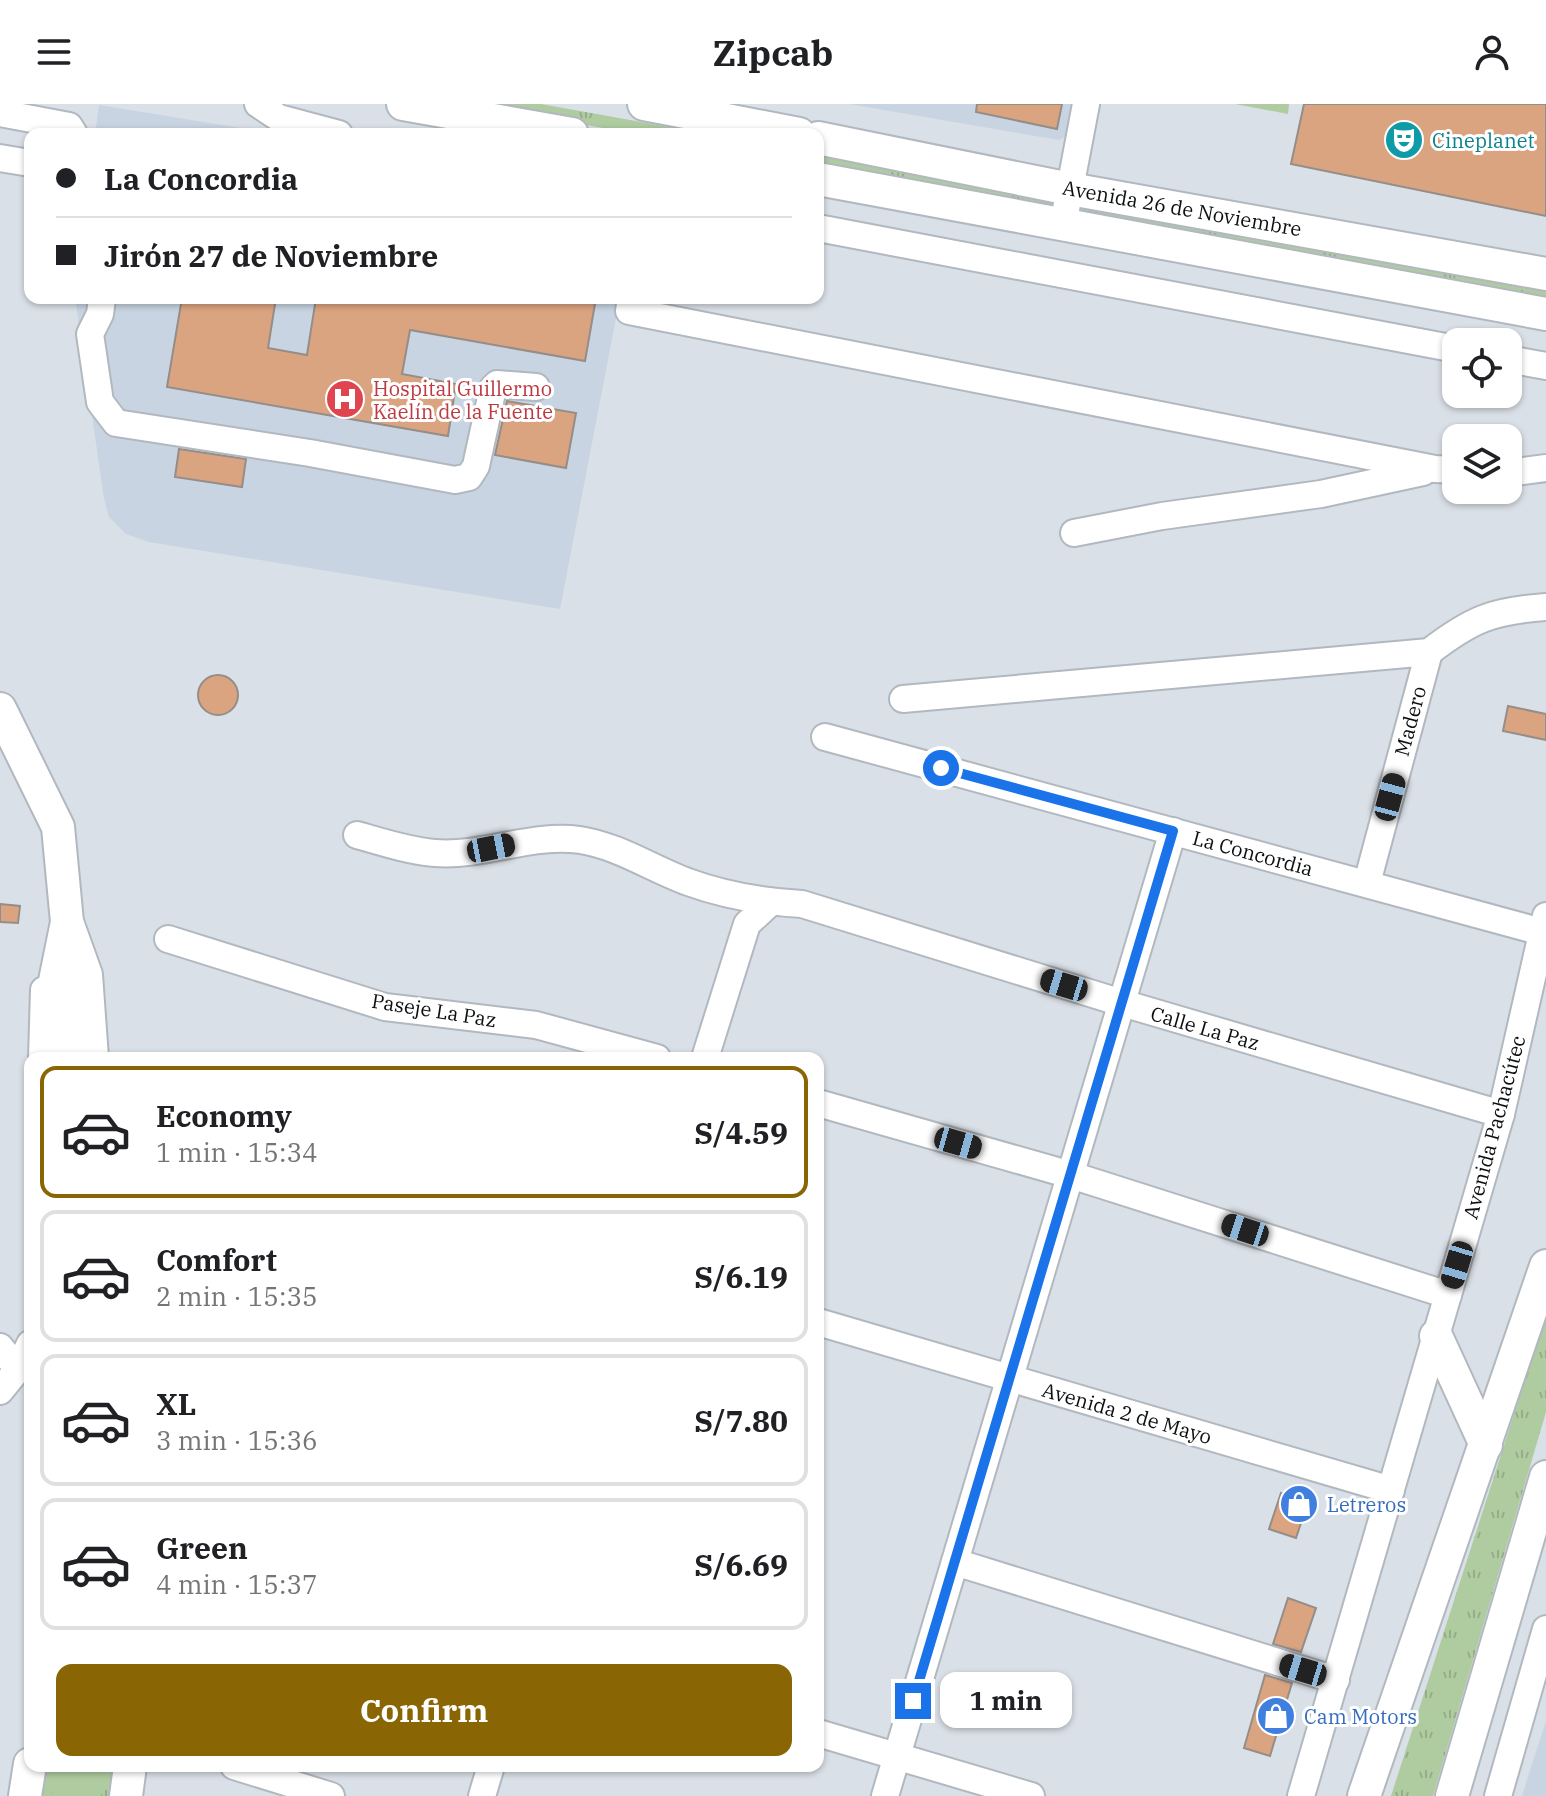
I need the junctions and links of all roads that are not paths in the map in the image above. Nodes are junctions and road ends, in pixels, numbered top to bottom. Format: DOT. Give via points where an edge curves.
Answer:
graph roads {
  1 [pos="258,104"];
  2 [pos="403,104"];
  3 [pos="644,104"];
  4 [pos="1086,104"];
  5 [pos="692,108"];
  6 [pos="0,113"];
  7 [pos="70,128"];
  8 [pos="316,128"];
  9 [pos="500,128"];
  10 [pos="774,128"];
  11 [pos="824,139"];
  12 [pos="0,158"];
  13 [pos="24,162"];
  14 [pos="824,180"];
  15 [pos="1070,189"];
  16 [pos="1063,225"];
  17 [pos="824,229"];
  18 [pos="1546,274"];
  19 [pos="101,304"];
  20 [pos="630,304"];
  21 [pos="1546,314"];
  22 [pos="1442,346"];
  23 [pos="1522,362"];
  24 [pos="1546,366"];
  25 [pos="536,387"];
  26 [pos="1546,468"];
  27 [pos="1442,469"];
  28 [pos="1442,471"];
  29 [pos="1522,471"];
  30 [pos="1074,533"];
  31 [pos="1546,607"];
  32 [pos="1429,652"];
  33 [pos="903,699"];
  34 [pos="0,709"];
  35 [pos="825,737"];
  36 [pos="1173,831"];
  37 [pos="357,835"];
  38 [pos="61,873"];
  39 [pos="1367,883"];
  40 [pos="771,902"];
  41 [pos="67,922"];
  42 [pos="1544,924"];
  43 [pos="168,939"];
  44 [pos="1122,1003"];
  45 [pos="42,1052"];
  46 [pos="61,1052"];
  47 [pos="92,1052"];
  48 [pos="635,1052"];
  49 [pos="707,1052"];
  50 [pos="824,1105"];
  51 [pos="1501,1114"];
  52 [pos="1071,1175"];
  53 [pos="1546,1266"];
  54 [pos="1448,1295"];
  55 [pos="824,1324"];
  56 [pos="1436,1336"];
  57 [pos="0,1347"];
  58 [pos="24,1356"];
  59 [pos="18,1369"];
  60 [pos="1010,1379"];
  61 [pos="0,1391"];
  62 [pos="1486,1445"];
  63 [pos="1546,1477"];
  64 [pos="1391,1490"];
  65 [pos="955,1562"];
  66 [pos="1546,1629"];
  67 [pos="1336,1680"];
  68 [pos="824,1735"];
  69 [pos="896,1757"];
  70 [pos="29,1772"];
  71 [pos="129,1772"];
  72 [pos="253,1772"];
  73 [pos="489,1772"];
  74 [pos="25,1796"];
  75 [pos="126,1796"];
  76 [pos="331,1796"];
  77 [pos="482,1796"];
  78 [pos="885,1796"];
  79 [pos="1031,1796"];
  80 [pos="1301,1796"];
  81 [pos="1364,1796"];
  82 [pos="1452,1796"];
  83 [pos="1498,1796"];
  1 -- 8 [label="street" via="279,118"];
  2 -- 9 [label="main road"];
  3 -- 5 [label="main road"];
  4 -- 15 [label="street"];
  5 -- 10 [label="main road"];
  6 -- 7 [label="street"];
  11 -- 15 [label="main road, Avenida 26 de Noviembre"];
  12 -- 13 [label="street"];
  14 -- 16 [label="main road, Avenida 26 de Noviembre"];
  15 -- 16 [label="street"];
  15 -- 18 [label="main road, Avenida 26 de Noviembre"];
  16 -- 21 [label="main road, Avenida 26 de Noviembre"];
  17 -- 22 [label="street"];
  19 -- 25 [label="street" via="90,334 100,402 116,423 455,480 469,477 476,466 493,388"];
  20 -- 27 [label="street" via="629,311"];
  23 -- 24 [label="street"];
  26 -- 29 [label="street"];
  28 -- 30 [label="street"];
  31 -- 32 [label="street" via="1505,610 1478,620"];
  32 -- 33 [label="street"];
  32 -- 39 [label="street, Madero"];
  34 -- 38 [label="main road" via="58,827"];
  35 -- 36 [label="street, La Concordia"];
  36 -- 39 [label="street, La Concordia"];
  36 -- 44 [label="street"];
  37 -- 40 [label="street, Calle La Paz" via="435,853 541,839 579,840 608,846 690,883"];
  38 -- 41 [label="main road"];
  38 -- 45 [label="street" via="49,947"];
  39 -- 42 [label="street, La Concordia"];
  40 -- 44 [label="street, Calle La Paz" via="802,904"];
  40 -- 49 [label="street" via="747,924"];
  41 -- 46 [label="main road" via="55,981"];
  41 -- 47 [label="main road" via="86,975"];
  42 -- 51 [label="street, Avenida Pachacútec"];
  43 -- 48 [label="street, Paseje La Paz" via="385,1007 536,1025"];
  44 -- 51 [label="street, Calle La Paz"];
  44 -- 52 [label="street"];
  50 -- 52 [label="street"];
  51 -- 54 [label="street, Avenida Pachacútec"];
  52 -- 54 [label="street"];
  52 -- 60 [label="street"];
  53 -- 62 [label="main road"];
  54 -- 56 [label="street, Avenida Pachacútec"];
  55 -- 60 [label="street, Avenida 2 de Mayo"];
  56 -- 62 [label="main road"];
  56 -- 64 [label="street, Avenida Pachacútec"];
  57 -- 59 [label="street"];
  58 -- 59 [label="street"];
  59 -- 61 [label="street"];
  60 -- 64 [label="street, Avenida 2 de Mayo"];
  60 -- 65 [label="street"];
  62 -- 81 [label="main road"];
  63 -- 82 [label="main road"];
  64 -- 67 [label="street, Avenida Pachacútec"];
  65 -- 67 [label="street"];
  65 -- 69 [label="street"];
  66 -- 83 [label="street"];
  67 -- 80 [label="street, Avenida Pachacútec"];
  68 -- 69 [label="street"];
  69 -- 78 [label="street"];
  69 -- 79 [label="street"];
  70 -- 74 [label="main road"];
  71 -- 75 [label="main road"];
  72 -- 76 [label="street"];
  73 -- 77 [label="street"];
}
